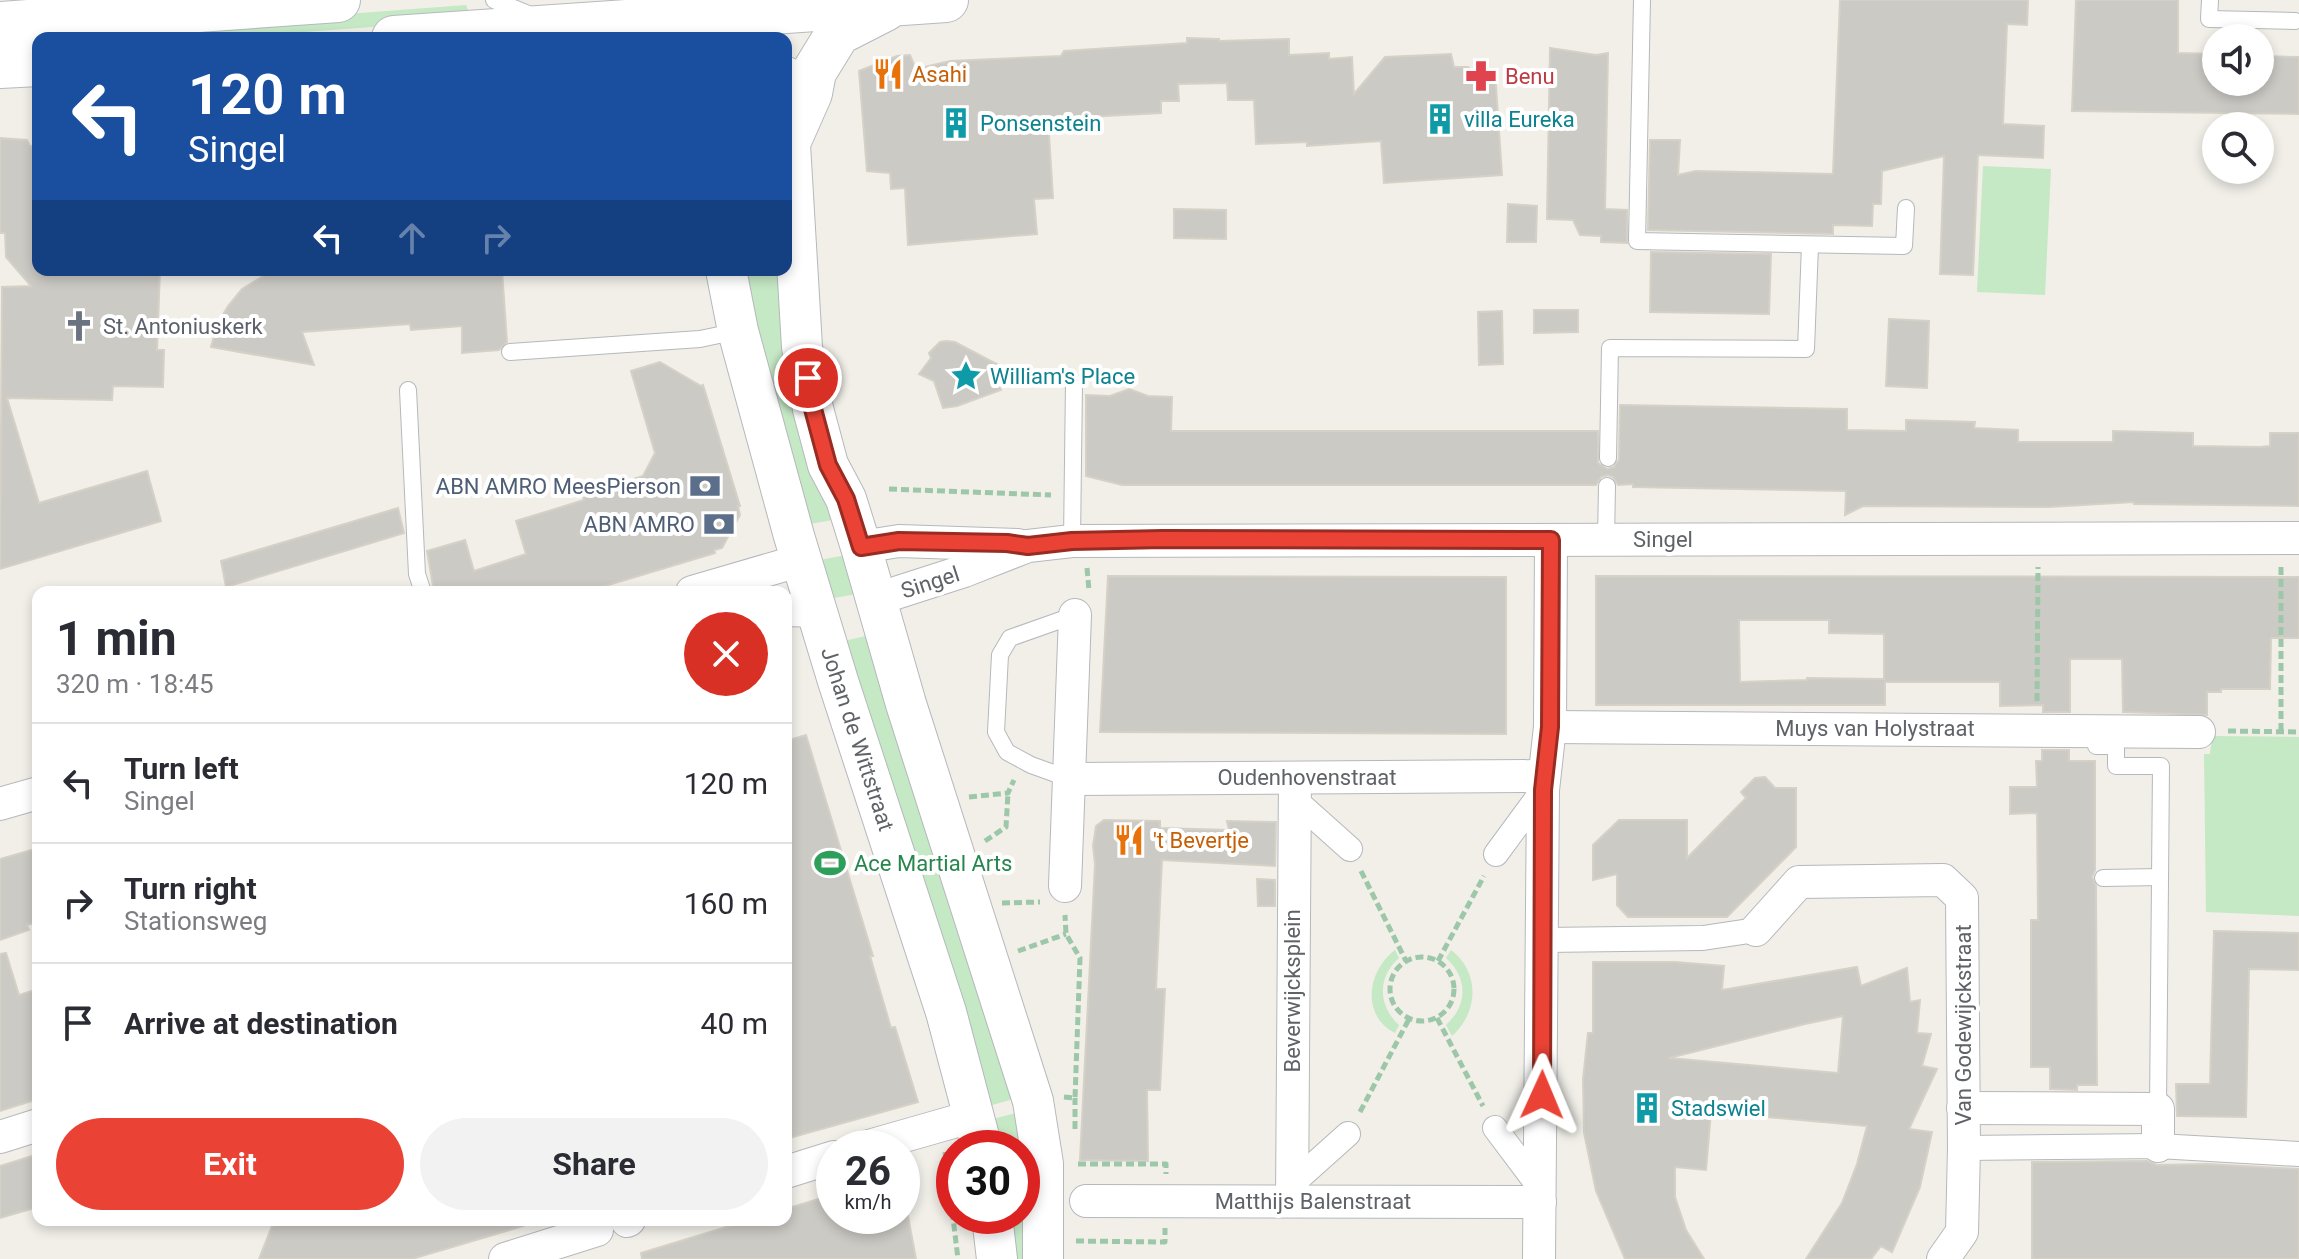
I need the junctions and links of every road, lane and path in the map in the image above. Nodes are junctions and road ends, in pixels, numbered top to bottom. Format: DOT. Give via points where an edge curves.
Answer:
graph roads {
  1 [pos="338,0"];
  2 [pos="494,0"];
  3 [pos="1642,0"];
  4 [pos="2210,0"];
  5 [pos="930,1"];
  6 [pos="779,17"];
  7 [pos="706,18"];
  8 [pos="2295,21"];
  9 [pos="0,24"];
  10 [pos="560,26"];
  11 [pos="477,32"];
  12 [pos="585,32"];
  13 [pos="32,64"];
  14 [pos="0,66"];
  15 [pos="792,134"];
  16 [pos="792,155"];
  17 [pos="1906,208"];
  18 [pos="1810,245"];
  19 [pos="727,276"];
  20 [pos="738,331"];
  21 [pos="510,352"];
  22 [pos="1074,382"];
  23 [pos="408,390"];
  24 [pos="1608,458"];
  25 [pos="1607,486"];
  26 [pos="889,489"];
  27 [pos="1072,496"];
  28 [pos="2038,538"];
  29 [pos="2290,538"];
  30 [pos="1606,539"];
  31 [pos="1551,540"];
  32 [pos="1078,541"];
  33 [pos="1028,546"];
  34 [pos="861,547"];
  35 [pos="802,560"];
  36 [pos="421,586"];
  37 [pos="713,586"];
  38 [pos="877,599"];
  39 [pos="802,610"];
  40 [pos="1075,615"];
  41 [pos="1550,727"];
  42 [pos="2281,731"];
  43 [pos="2199,732"];
  44 [pos="2299,732"];
  45 [pos="2024,737"];
  46 [pos="1024,761"];
  47 [pos="1070,779"];
  48 [pos="1544,783"];
  49 [pos="1294,788"];
  50 [pos="1008,793"];
  51 [pos="32,795"];
  52 [pos="969,797"];
  53 [pos="0,804"];
  54 [pos="981,844"];
  55 [pos="1350,849"];
  56 [pos="1496,854"];
  57 [pos="2160,877"];
  58 [pos="2103,878"];
  59 [pos="1065,894"];
  60 [pos="997,903"];
  61 [pos="1756,930"];
  62 [pos="1066,934"];
  63 [pos="1544,940"];
  64 [pos="1012,952"];
  65 [pos="1406,961"];
  66 [pos="1438,961"];
  67 [pos="1437,1018"];
  68 [pos="1409,1019"];
  69 [pos="1075,1098"];
  70 [pos="1033,1101"];
  71 [pos="1963,1108"];
  72 [pos="2158,1109"];
  73 [pos="32,1127"];
  74 [pos="1495,1128"];
  75 [pos="966,1129"];
  76 [pos="1348,1134"];
  77 [pos="0,1137"];
  78 [pos="920,1137"];
  79 [pos="1075,1138"];
  80 [pos="2158,1146"];
  81 [pos="1964,1148"];
  82 [pos="1075,1151"];
  83 [pos="2299,1154"];
  84 [pos="816,1163"];
  85 [pos="792,1170"];
  86 [pos="1292,1193"];
  87 [pos="1540,1195"];
  88 [pos="1086,1201"];
  89 [pos="1165,1201"];
  90 [pos="603,1226"];
  91 [pos="994,1234"];
  92 [pos="1059,1250"];
  93 [pos="505,1259"];
  94 [pos="958,1259"];
  95 [pos="997,1259"];
  96 [pos="1539,1259"];
  97 [pos="1943,1259"];
  1 -- 9 [label="main road"];
  2 -- 10 [label="lane"];
  3 -- 18 [label="lane" via="1637,241"];
  4 -- 8 [label="lane" via="2209,19"];
  5 -- 6 [label="main road"];
  5 -- 15 [label="main road" via="885,9 838,33 814,72"];
  6 -- 7 [label="main road"];
  7 -- 10 [label="main road"];
  10 -- 11 [label="main road"];
  10 -- 12 [label="main road"];
  13 -- 14 [label="main road"];
  16 -- 34 [label="street" via="802,347 828,465 846,499"];
  17 -- 18 [label="lane" via="1904,246"];
  18 -- 24 [label="lane" via="1806,349 1610,348"];
  19 -- 20 [label="street, Johan de Wittstraat"];
  20 -- 21 [label="lane" via="700,339"];
  20 -- 35 [label="street, Johan de Wittstraat"];
  22 -- 27 [label="lane"];
  23 -- 36 [label="lane"];
  25 -- 30 [label="lane"];
  26 -- 27 [label="path"];
  27 -- 32 [label="lane"];
  28 -- 29 [label="street, Singel"];
  28 -- 30 [label="street, Singel"];
  28 -- 45 [label="path"];
  29 -- 42 [label="path"];
  30 -- 31 [label="street, Singel"];
  31 -- 32 [label="street, Singel"];
  31 -- 41 [label="street"];
  32 -- 33 [label="street, Singel"];
  32 -- 40 [label="path" via="1090,605"];
  33 -- 34 [label="street, Singel" via="899,541"];
  33 -- 38 [label="street, Singel"];
  34 -- 38 [label="street"];
  35 -- 37 [label="street"];
  35 -- 39 [label="street, Johan de Wittstraat"];
  38 -- 70 [label="street"];
  39 -- 75 [label="street, Johan de Wittstraat" via="946,1012"];
  40 -- 46 [label="lane" via="1010,638 1000,655 996,732 1007,752"];
  40 -- 47 [label="street"];
  41 -- 45 [label="street, Muys van Holystraat"];
  41 -- 48 [label="street"];
  42 -- 43 [label="path"];
  42 -- 44 [label="path"];
  43 -- 45 [label="street, Muys van Holystraat"];
  45 -- 57 [label="lane" via="2116,746 2116,766 2161,766"];
  46 -- 47 [label="lane"];
  46 -- 50 [label="path"];
  47 -- 49 [label="street, Oudenhovenstraat"];
  47 -- 59 [label="street"];
  48 -- 49 [label="street, Oudenhovenstraat"];
  48 -- 56 [label="street"];
  48 -- 63 [label="street"];
  49 -- 55 [label="street"];
  49 -- 86 [label="street, Beverwijcksplein"];
  50 -- 52 [label="path"];
  50 -- 54 [label="path" via="1006,827"];
  51 -- 53 [label="street"];
  55 -- 65 [label="path"];
  56 -- 66 [label="path"];
  57 -- 58 [label="lane"];
  57 -- 72 [label="lane"];
  59 -- 60 [label="path"];
  59 -- 62 [label="path"];
  61 -- 63 [label="street, Van Godewijckstraat" via="1703,938"];
  61 -- 71 [label="street, Van Godewijckstraat" via="1799,882 1943,880 1962,898"];
  62 -- 64 [label="path"];
  62 -- 69 [label="path" via="1080,958"];
  63 -- 87 [label="street"];
  65 -- 66 [label="path"];
  65 -- 68 [label="path" via="1392,976 1390,987 1395,1007"];
  66 -- 67 [label="path" via="1454,983 1453,997"];
  67 -- 68 [label="path"];
  67 -- 74 [label="path"];
  68 -- 76 [label="path"];
  69 -- 70 [label="path"];
  69 -- 79 [label="path"];
  70 -- 92 [label="street"];
  71 -- 72 [label="street"];
  71 -- 81 [label="street, Van Godewijckstraat"];
  72 -- 80 [label="street"];
  73 -- 77 [label="street"];
  74 -- 87 [label="street"];
  75 -- 78 [label="street"];
  75 -- 94 [label="path"];
  76 -- 86 [label="street"];
  80 -- 81 [label="street"];
  80 -- 83 [label="street"];
  81 -- 97 [label="street, Van Godewijckstraat" via="1962,1232"];
  82 -- 89 [label="path" via="1075,1164 1166,1164"];
  84 -- 85 [label="street"];
  86 -- 87 [label="street, Matthijs Balenstraat"];
  86 -- 89 [label="street, Matthijs Balenstraat"];
  87 -- 96 [label="street"];
  88 -- 89 [label="street, Matthijs Balenstraat"];
  89 -- 92 [label="path" via="1165,1242"];
  90 -- 93 [label="street"];
  91 -- 95 [label="street"];
}
